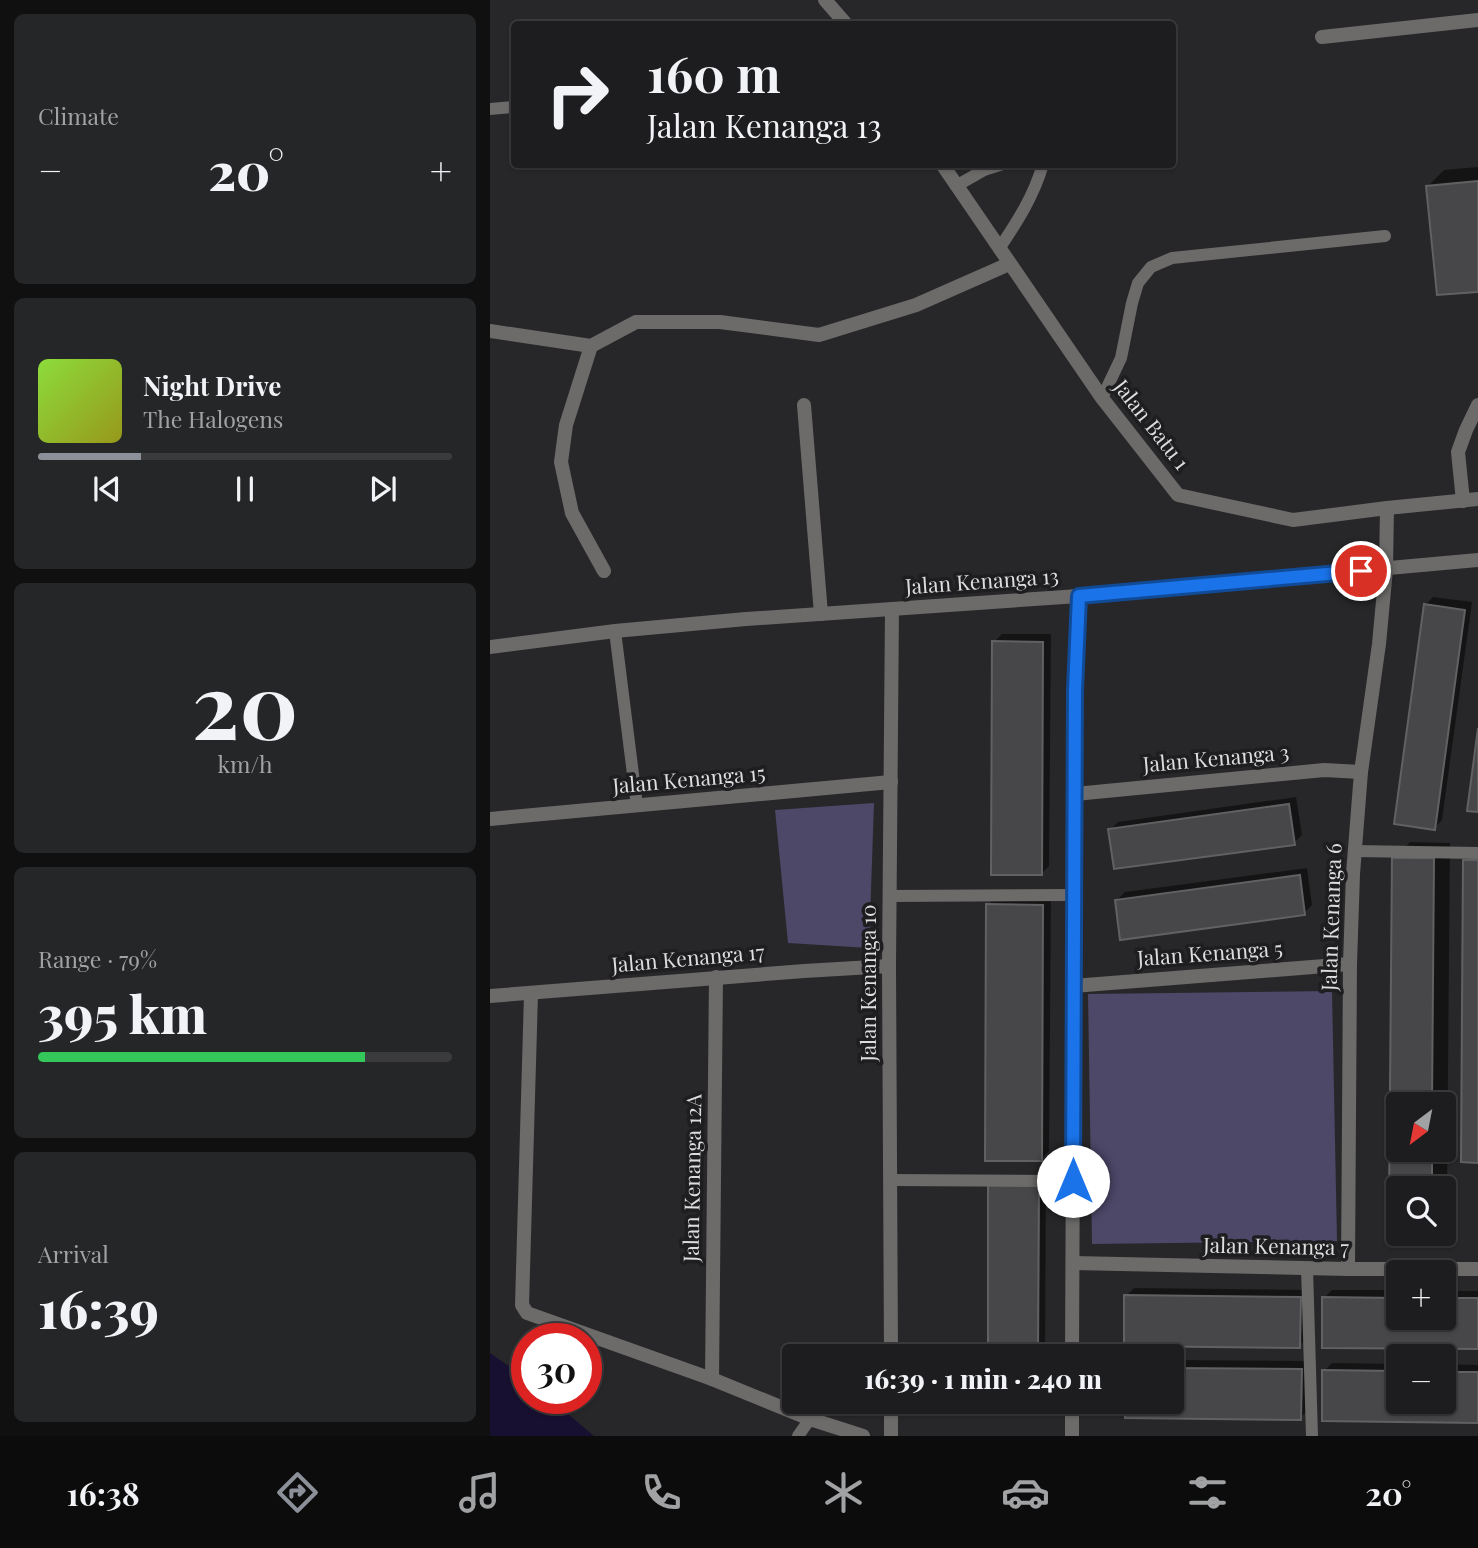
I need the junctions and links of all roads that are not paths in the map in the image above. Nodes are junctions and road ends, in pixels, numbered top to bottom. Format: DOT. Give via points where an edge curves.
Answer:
graph roads {
  1 [pos="825,0"];
  2 [pos="1478,20"];
  3 [pos="843,21"];
  4 [pos="1322,37"];
  5 [pos="511,107"];
  6 [pos="490,109"];
  7 [pos="945,168"];
  8 [pos="990,168"];
  9 [pos="1042,168"];
  10 [pos="957,186"];
  11 [pos="1385,236"];
  12 [pos="999,249"];
  13 [pos="1009,264"];
  14 [pos="490,331"];
  15 [pos="591,346"];
  16 [pos="1102,398"];
  17 [pos="804,405"];
  18 [pos="1478,405"];
  19 [pos="1478,499"];
  20 [pos="1463,500"];
  21 [pos="1387,508"];
  22 [pos="1478,561"];
  23 [pos="1386,569"];
  24 [pos="604,571"];
  25 [pos="1079,596"];
  26 [pos="892,609"];
  27 [pos="821,614"];
  28 [pos="615,631"];
  29 [pos="490,648"];
  30 [pos="1362,772"];
  31 [pos="891,782"];
  32 [pos="1075,794"];
  33 [pos="637,806"];
  34 [pos="490,819"];
  35 [pos="1355,851"];
  36 [pos="1478,853"];
  37 [pos="1074,895"];
  38 [pos="890,896"];
  39 [pos="1350,964"];
  40 [pos="889,966"];
  41 [pos="716,977"];
  42 [pos="1073,986"];
  43 [pos="531,994"];
  44 [pos="490,996"];
  45 [pos="890,1180"];
  46 [pos="1073,1181"];
  47 [pos="1073,1263"];
  48 [pos="1307,1268"];
  49 [pos="1348,1269"];
  50 [pos="1478,1269"];
  51 [pos="891,1344"];
  52 [pos="1072,1344"];
  53 [pos="712,1379"];
  54 [pos="891,1414"];
  55 [pos="1072,1414"];
  56 [pos="810,1419"];
  57 [pos="798,1436"];
  58 [pos="863,1436"];
  59 [pos="891,1436"];
  60 [pos="1072,1436"];
  61 [pos="1312,1436"];
  1 -- 3 [label="street"];
  2 -- 4 [label="street"];
  5 -- 6 [label="lane"];
  7 -- 10 [label="street, Jalan Batu 1"];
  8 -- 10 [label="lane"];
  9 -- 12 [label="lane" via="1028,203"];
  10 -- 12 [label="street, Jalan Batu 1"];
  11 -- 16 [label="lane" via="1172,258 1151,267 1138,282 1121,358"];
  12 -- 13 [label="street, Jalan Batu 1"];
  13 -- 15 [label="street" via="916,305 819,335 720,322 636,322"];
  13 -- 16 [label="street, Jalan Batu 1"];
  14 -- 15 [label="street"];
  15 -- 24 [label="street" via="566,425 561,462 572,513"];
  16 -- 21 [label="street, Jalan Batu 1" via="1178,495 1293,520"];
  17 -- 27 [label="street"];
  18 -- 20 [label="street" via="1458,452"];
  19 -- 20 [label="street, Jalan Batu 1"];
  20 -- 21 [label="street, Jalan Batu 1"];
  21 -- 23 [label="street, Jalan Kenanga 6"];
  22 -- 23 [label="street, Jalan Kenanga 13"];
  23 -- 25 [label="street, Jalan Kenanga 13"];
  23 -- 30 [label="street, Jalan Kenanga 6"];
  25 -- 26 [label="street, Jalan Kenanga 13"];
  25 -- 32 [label="street"];
  26 -- 27 [label="street, Jalan Kenanga 13"];
  26 -- 31 [label="street, Jalan Kenanga 10"];
  27 -- 28 [label="street, Jalan Kenanga 13"];
  28 -- 29 [label="street, Jalan Kenanga 13"];
  28 -- 33 [label="lane"];
  30 -- 32 [label="street, Jalan Kenanga 3" via="1324,770"];
  30 -- 35 [label="street, Jalan Kenanga 6"];
  31 -- 33 [label="street, Jalan Kenanga 15"];
  31 -- 38 [label="street, Jalan Kenanga 10"];
  32 -- 37 [label="street"];
  33 -- 34 [label="street, Jalan Kenanga 15"];
  35 -- 36 [label="lane"];
  35 -- 39 [label="street, Jalan Kenanga 6"];
  37 -- 38 [label="lane"];
  37 -- 42 [label="street"];
  38 -- 40 [label="street, Jalan Kenanga 10"];
  39 -- 42 [label="street, Jalan Kenanga 5"];
  39 -- 49 [label="street, Jalan Kenanga 6"];
  40 -- 41 [label="street, Jalan Kenanga 17"];
  40 -- 45 [label="street, Jalan Kenanga 10"];
  41 -- 43 [label="street, Jalan Kenanga 17"];
  41 -- 53 [label="street, Jalan Kenanga 12A"];
  42 -- 46 [label="street"];
  43 -- 44 [label="street, Jalan Kenanga 17"];
  43 -- 53 [label="street" via="522,1305 527,1313"];
  45 -- 46 [label="lane"];
  45 -- 51 [label="street, Jalan Kenanga 10"];
  46 -- 47 [label="street"];
  47 -- 48 [label="street, Jalan Kenanga 7"];
  47 -- 52 [label="street"];
  48 -- 49 [label="street, Jalan Kenanga 7"];
  48 -- 61 [label="lane"];
  49 -- 50 [label="street, Jalan Kenanga 7"];
  53 -- 56 [label="street"];
  54 -- 59 [label="street"];
  55 -- 60 [label="street"];
  56 -- 57 [label="lane"];
  56 -- 58 [label="street"];
}
